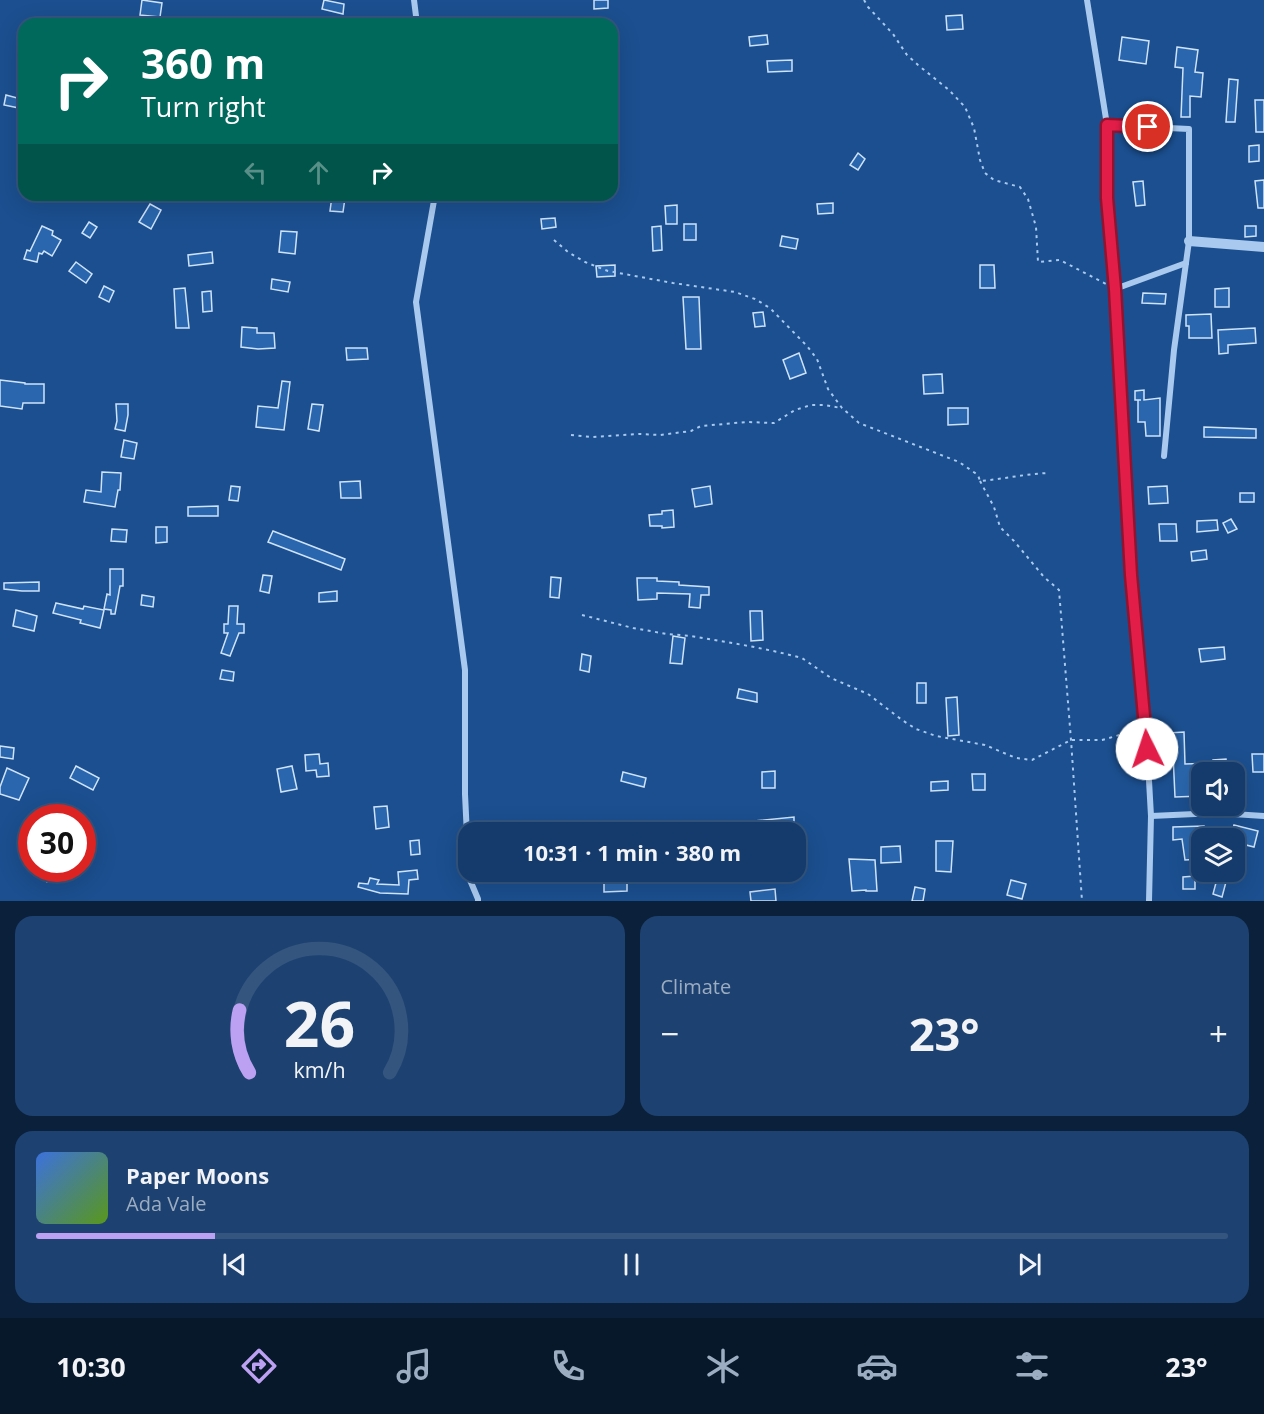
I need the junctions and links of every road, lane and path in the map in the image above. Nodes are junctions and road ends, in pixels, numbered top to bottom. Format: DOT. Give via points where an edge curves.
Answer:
graph roads {
  1 [pos="414,0"];
  2 [pos="864,0"];
  3 [pos="1087,0"];
  4 [pos="416,18"];
  5 [pos="1107,125"];
  6 [pos="434,201"];
  7 [pos="554,240"];
  8 [pos="1189,242"];
  9 [pos="1264,247"];
  10 [pos="1186,263"];
  11 [pos="1115,289"];
  12 [pos="842,408"];
  13 [pos="571,435"];
  14 [pos="1164,456"];
  15 [pos="1048,473"];
  16 [pos="980,481"];
  17 [pos="582,615"];
  18 [pos="1146,727"];
  19 [pos="1071,740"];
  20 [pos="1151,816"];
  21 [pos="1264,816"];
  22 [pos="466,822"];
  23 [pos="471,882"];
  24 [pos="478,901"];
  25 [pos="1082,901"];
  26 [pos="1149,901"];
  1 -- 4 [label="street"];
  2 -- 11 [label="path" via="907,55 965,107 985,173 994,180 1020,187 1028,199 1036,227 1038,262 1060,260"];
  3 -- 5 [label="street"];
  5 -- 8 [label="street" via="1189,129"];
  5 -- 11 [label="street" via="1107,198"];
  6 -- 22 [label="street" via="416,302 465,670"];
  7 -- 12 [label="path" via="585,262 608,271 735,292 755,299 770,308 807,346"];
  8 -- 9 [label="street"];
  8 -- 10 [label="street"];
  10 -- 11 [label="street"];
  10 -- 14 [label="street"];
  11 -- 18 [label="street" via="1131,575"];
  12 -- 13 [label="path" via="811,405 774,423 701,426 660,435"];
  12 -- 16 [label="path" via="859,423 959,462 978,475"];
  15 -- 16 [label="path"];
  16 -- 19 [label="path" via="1000,527 1059,590"];
  17 -- 19 [label="path" via="802,658 831,678 868,694 916,729 984,745 1016,758 1032,760"];
  18 -- 19 [label="path" via="1102,740"];
  18 -- 20 [label="street"];
  19 -- 25 [label="path"];
  20 -- 21 [label="street"];
  20 -- 26 [label="street"];
  23 -- 24 [label="street"];
}
